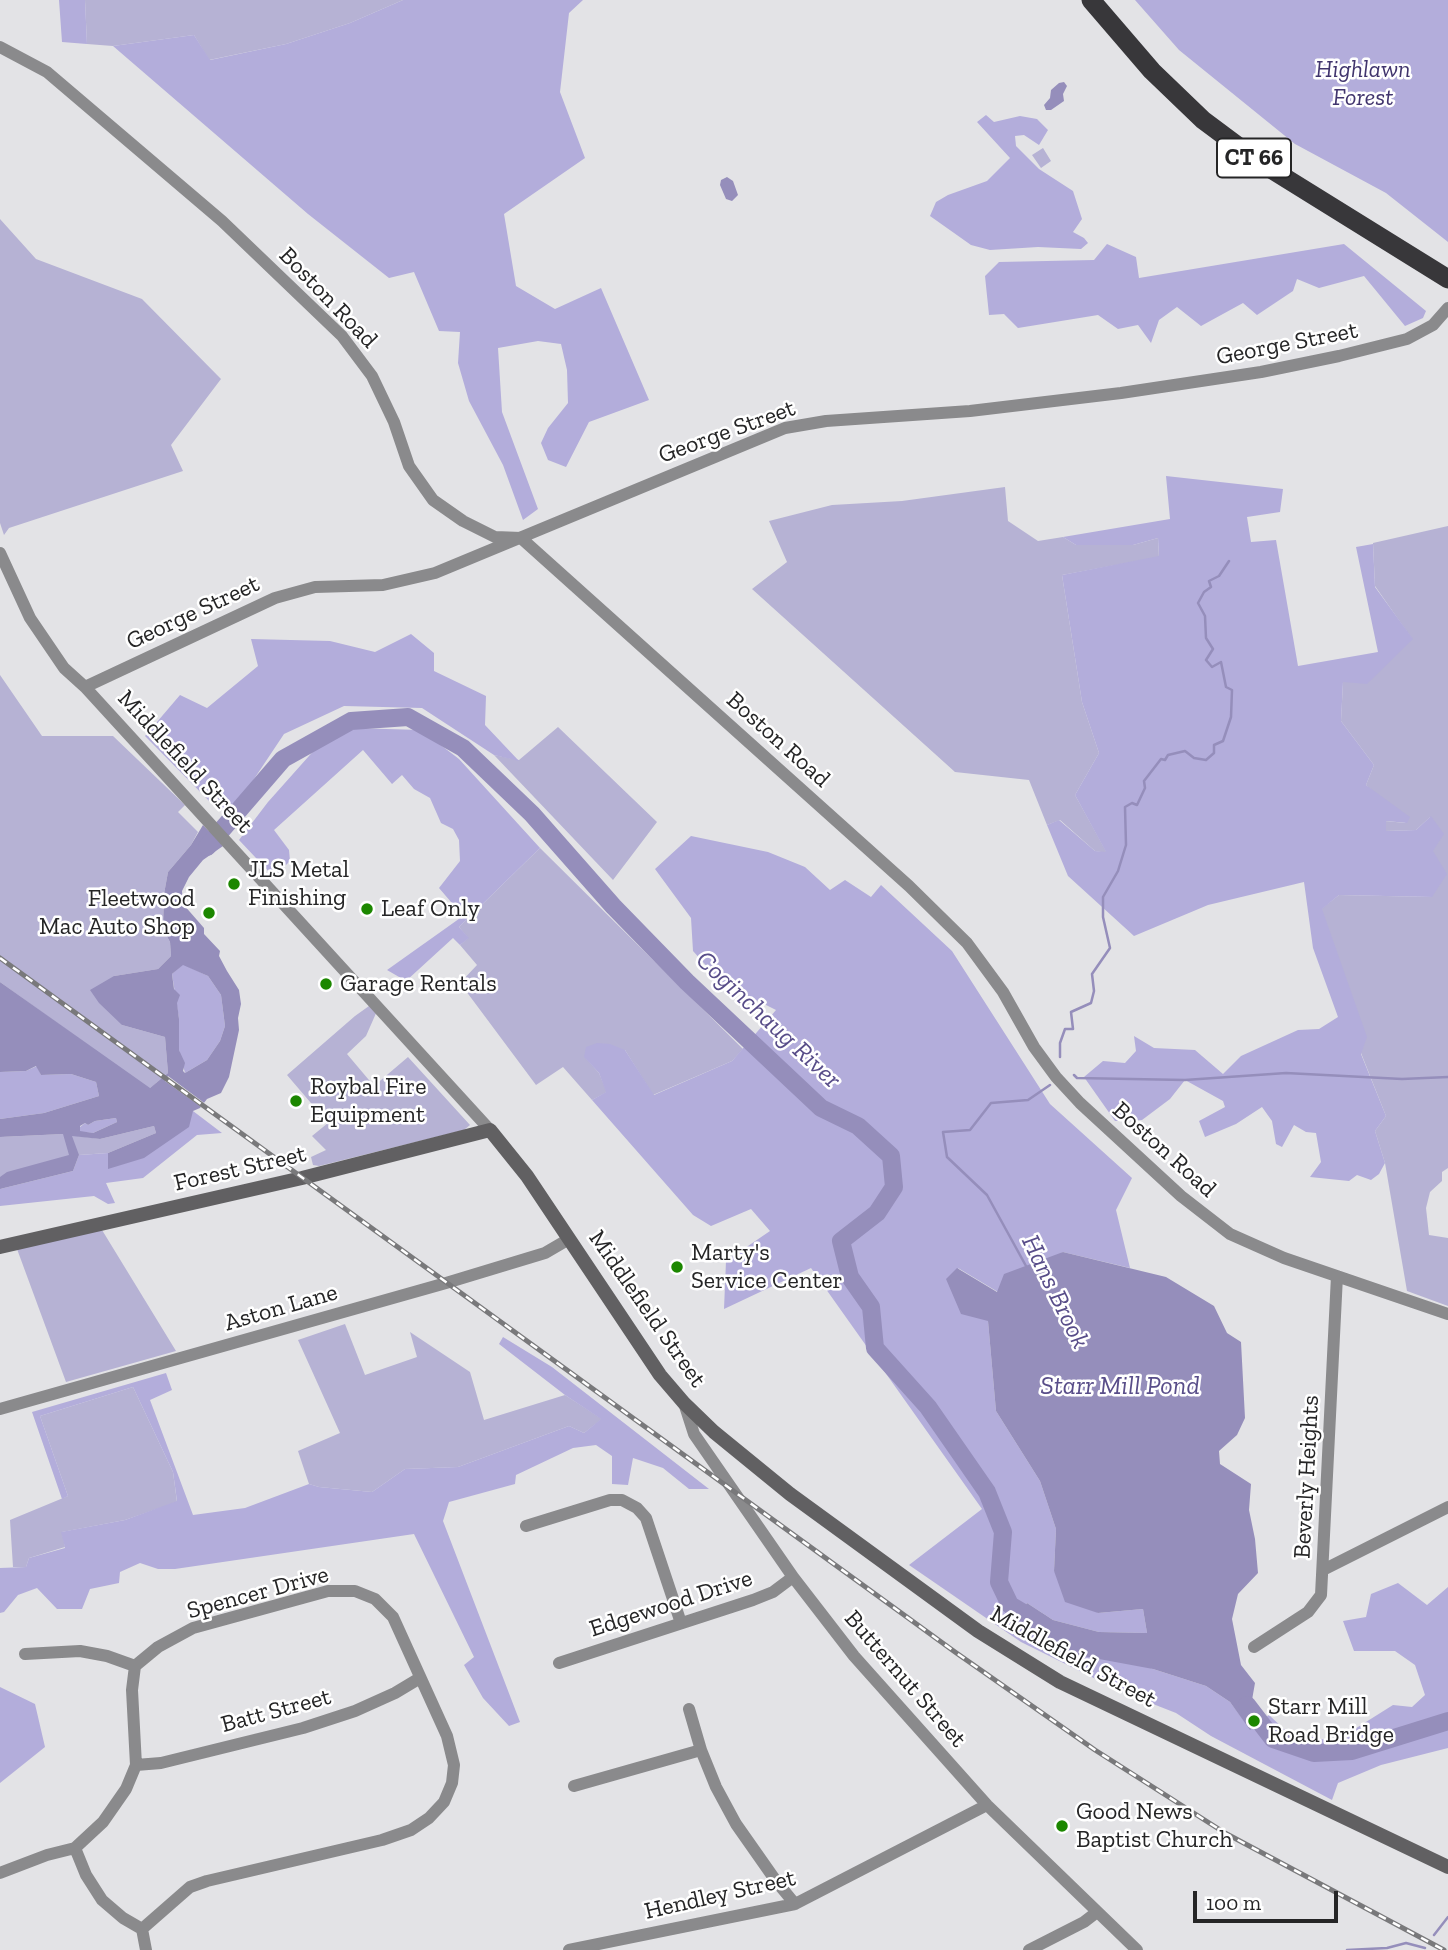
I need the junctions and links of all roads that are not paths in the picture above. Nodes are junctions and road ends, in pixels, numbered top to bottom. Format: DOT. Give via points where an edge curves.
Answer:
graph roads {
  1 [pos="1091,0"];
  2 [pos="0,47"];
  3 [pos="1448,279"];
  4 [pos="1448,308"];
  5 [pos="521,538"];
  6 [pos="0,553"];
  7 [pos="85,687"];
  8 [pos="490,1130"];
  9 [pos="569,1240"];
  10 [pos="0,1247"];
  11 [pos="1337,1276"];
  12 [pos="1448,1314"];
  13 [pos="684,1403"];
  14 [pos="0,1409"];
  15 [pos="1448,1507"];
  16 [pos="526,1526"];
  17 [pos="1323,1570"];
  18 [pos="793,1577"];
  19 [pos="681,1623"];
  20 [pos="1255,1647"];
  21 [pos="25,1654"];
  22 [pos="559,1664"];
  23 [pos="135,1666"];
  24 [pos="420,1678"];
  25 [pos="689,1710"];
  26 [pos="701,1750"];
  27 [pos="136,1765"];
  28 [pos="574,1787"];
  29 [pos="987,1805"];
  30 [pos="75,1848"];
  31 [pos="1448,1867"];
  32 [pos="0,1872"];
  33 [pos="795,1904"];
  34 [pos="1097,1912"];
  35 [pos="142,1929"];
  36 [pos="146,1950"];
  37 [pos="569,1950"];
  38 [pos="1029,1950"];
  39 [pos="1138,1950"];
  1 -- 3 [label="highway, CT 66" via="1152,71 1212,127 1258,161"];
  2 -- 5 [label="street, Boston Road" via="47,72 222,221 342,336 377,385 409,466 433,500 495,537"];
  4 -- 5 [label="street, George Street" via="1433,325 1407,339 1217,380 984,410 785,428"];
  5 -- 7 [label="street, George Street" via="435,573 383,585 315,587 275,598"];
  5 -- 11 [label="street, Boston Road" via="967,943 1056,1077 1181,1196 1230,1234"];
  6 -- 7 [label="street, Middlefield Street" via="45,642"];
  7 -- 8 [label="street, Middlefield Street"];
  8 -- 9 [label="main road, Middlefield Street"];
  8 -- 10 [label="main road, Forest Street"];
  9 -- 13 [label="main road, Middlefield Street"];
  9 -- 14 [label="street, Aston Lane" via="545,1253 446,1283"];
  11 -- 12 [label="street, Boston Road"];
  11 -- 17 [label="street, Beverly Heights"];
  13 -- 18 [label="street, Butternut Street" via="694,1434"];
  13 -- 31 [label="main road, Middlefield Street" via="790,1494 1018,1658 1098,1701"];
  15 -- 17 [label="street"];
  16 -- 19 [label="street" via="610,1500 637,1508 646,1518"];
  17 -- 20 [label="street, Beverly Heights" via="1321,1595 1315,1605"];
  18 -- 19 [label="street, Edgewood Drive" via="773,1592"];
  18 -- 29 [label="street, Butternut Street" via="855,1656"];
  19 -- 22 [label="street, Edgewood Drive"];
  21 -- 23 [label="street" via="80,1651"];
  23 -- 24 [label="street, Spencer Drive" via="193,1628 328,1591 355,1591 375,1599 393,1617"];
  23 -- 27 [label="street"];
  24 -- 27 [label="street, Batt Street" via="355,1711 303,1728"];
  24 -- 35 [label="street, Spencer Drive" via="447,1736 454,1765 444,1802 429,1818 382,1840 190,1887"];
  25 -- 26 [label="street"];
  26 -- 28 [label="street"];
  26 -- 33 [label="street" via="736,1824"];
  27 -- 30 [label="street" via="103,1822"];
  29 -- 33 [label="street, Hendley Street"];
  29 -- 34 [label="street, Butternut Street"];
  30 -- 32 [label="street"];
  30 -- 35 [label="street" via="102,1900"];
  33 -- 37 [label="street, Hendley Street"];
  34 -- 38 [label="street"];
  34 -- 39 [label="street, Butternut Street"];
  35 -- 36 [label="street"];
}
